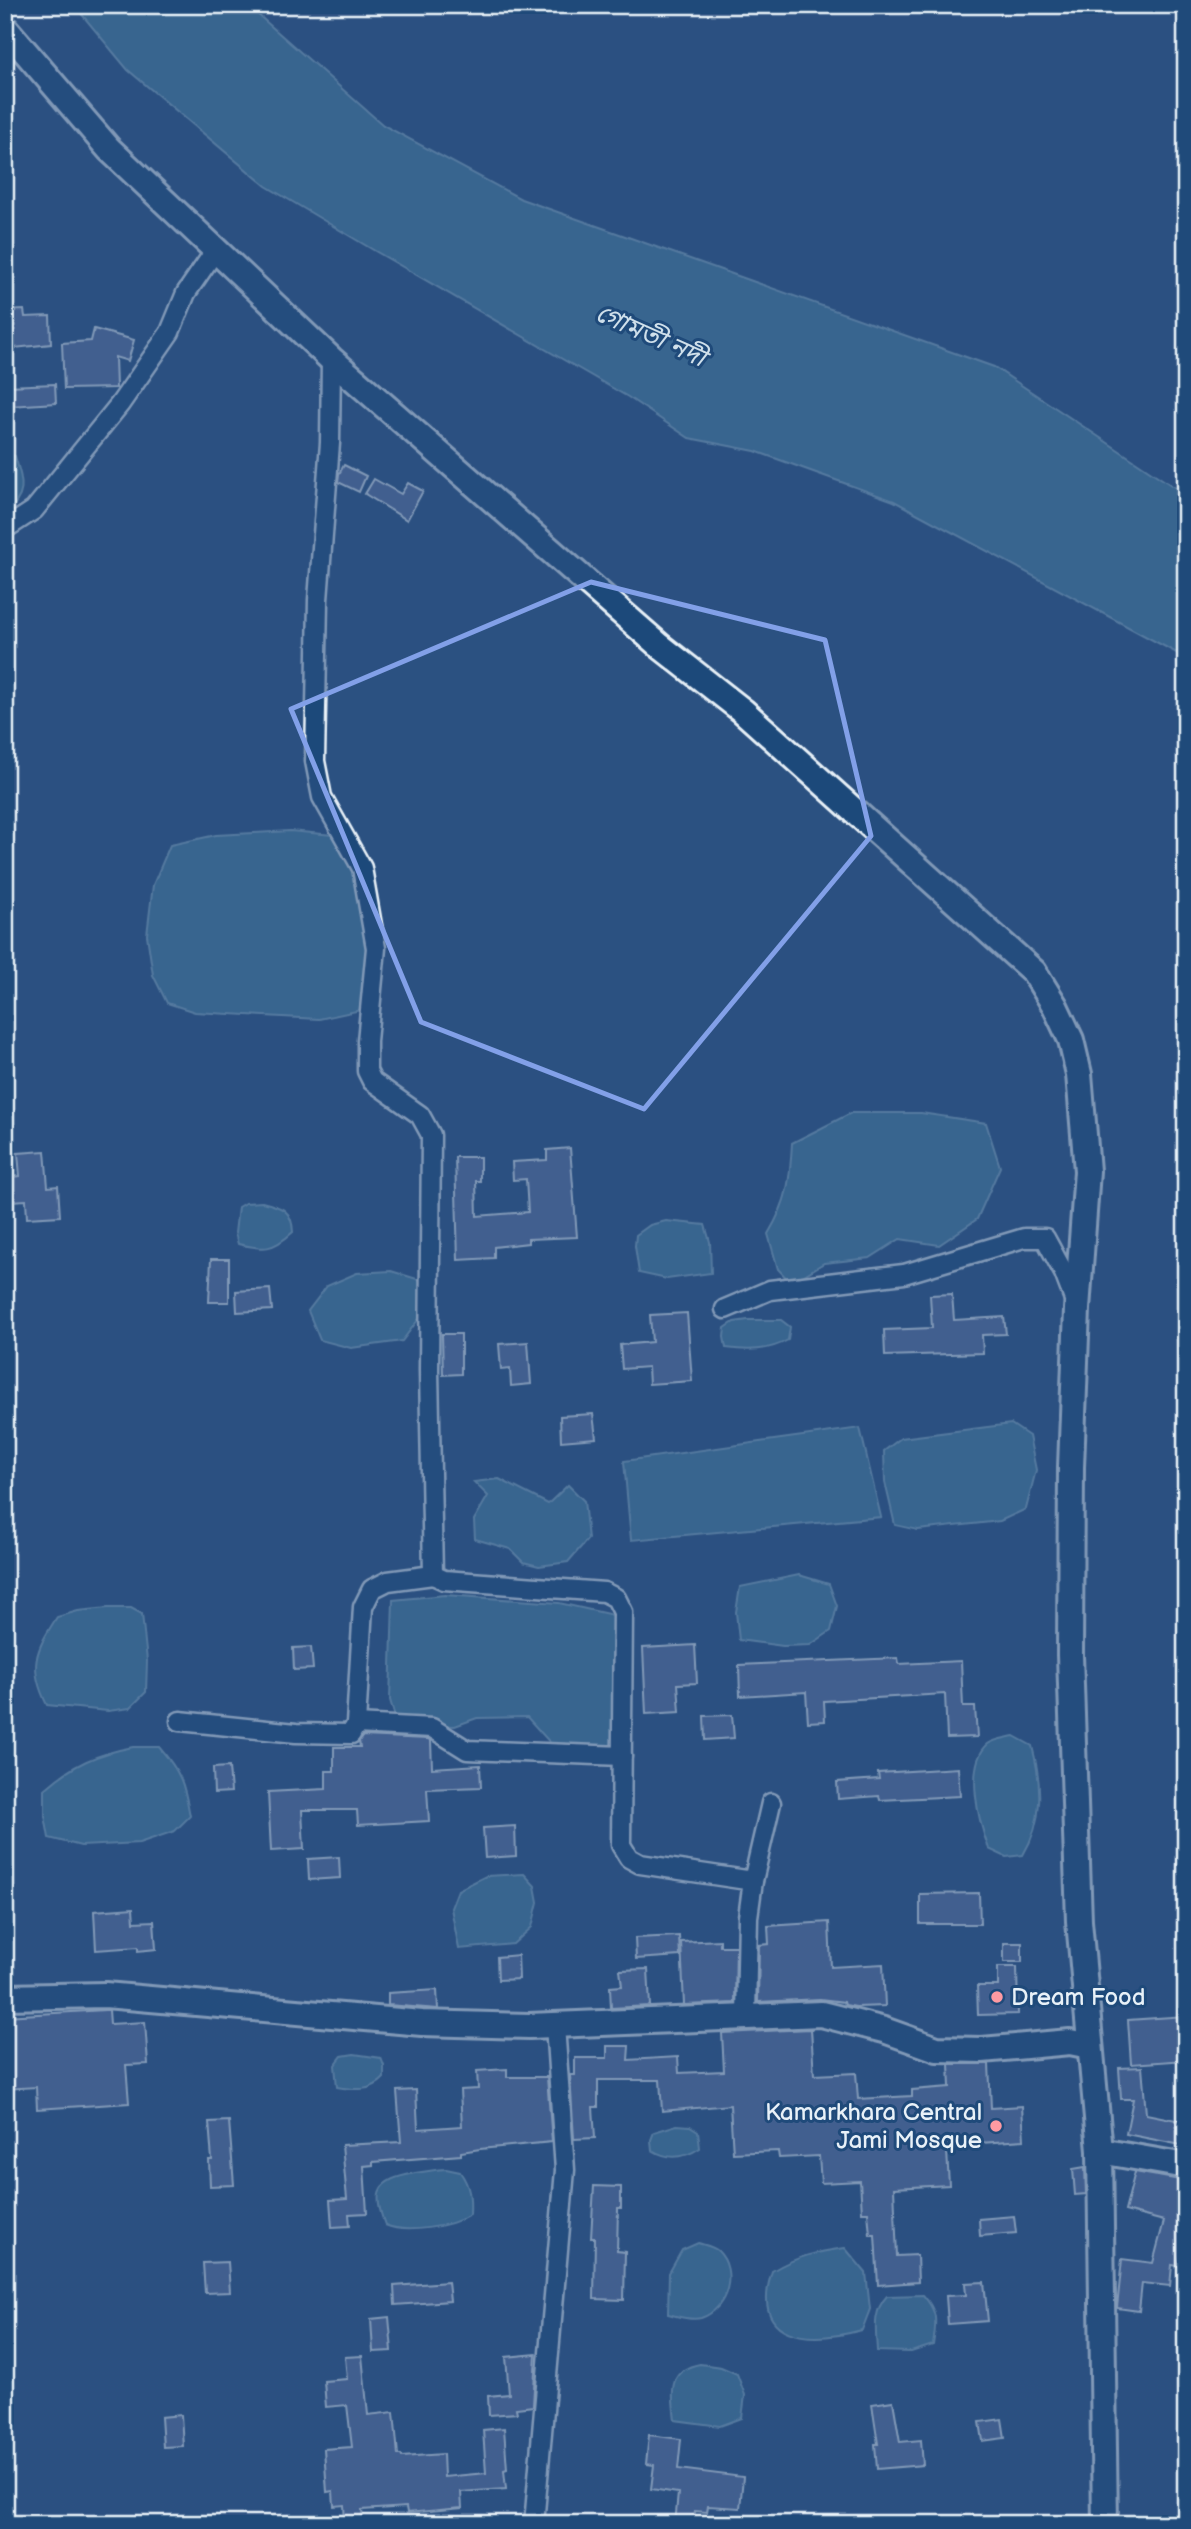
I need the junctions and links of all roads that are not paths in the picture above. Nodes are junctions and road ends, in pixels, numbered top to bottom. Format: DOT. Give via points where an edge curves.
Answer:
graph roads {
  1 [pos="7,33"];
  2 [pos="215,251"];
  3 [pos="331,359"];
  4 [pos="5,529"];
  5 [pos="725,1309"];
  6 [pos="1077,1309"];
  7 [pos="432,1575"];
  8 [pos="180,1721"];
  9 [pos="356,1724"];
  10 [pos="622,1756"];
  11 [pos="771,1802"];
  12 [pos="753,1881"];
  13 [pos="5,1997"];
  14 [pos="746,2017"];
  15 [pos="555,2025"];
  16 [pos="1090,2046"];
  17 [pos="1100,2151"];
  18 [pos="1186,2166"];
  19 [pos="534,2524"];
  20 [pos="1105,2524"];
  1 -- 2 [label="street" via="109,149"];
  2 -- 3 [label="street"];
  2 -- 4 [label="street" via="186,293 170,332 120,404 34,510"];
  3 -- 6 [label="street" via="660,646 743,711 1034,972 1055,1006 1079,1073 1087,1171"];
  3 -- 7 [label="street" via="315,761 321,797 362,868 376,948 367,1070 372,1081 421,1115 431,1135"];
  5 -- 6 [label="street" via="770,1290 904,1274 1024,1238 1045,1238"];
  6 -- 16 [label="street" via="1070,1655 1079,1921"];
  7 -- 9 [label="street" via="388,1581 372,1589 363,1607"];
  7 -- 10 [label="street" via="444,1580 604,1592 616,1598 623,1612"];
  8 -- 9 [label="street" via="351,1734"];
  9 -- 10 [label="street" via="432,1728 467,1750"];
  10 -- 12 [label="street" via="621,1845 629,1858 640,1864"];
  11 -- 12 [label="street"];
  12 -- 14 [label="street"];
  13 -- 15 [label="street" via="105,1994 422,2023"];
  14 -- 15 [label="street"];
  14 -- 16 [label="street" via="821,2014 937,2049 1070,2042"];
  15 -- 19 [label="street" via="565,2170"];
  16 -- 17 [label="street"];
  17 -- 18 [label="street"];
  17 -- 20 [label="street"];
}
